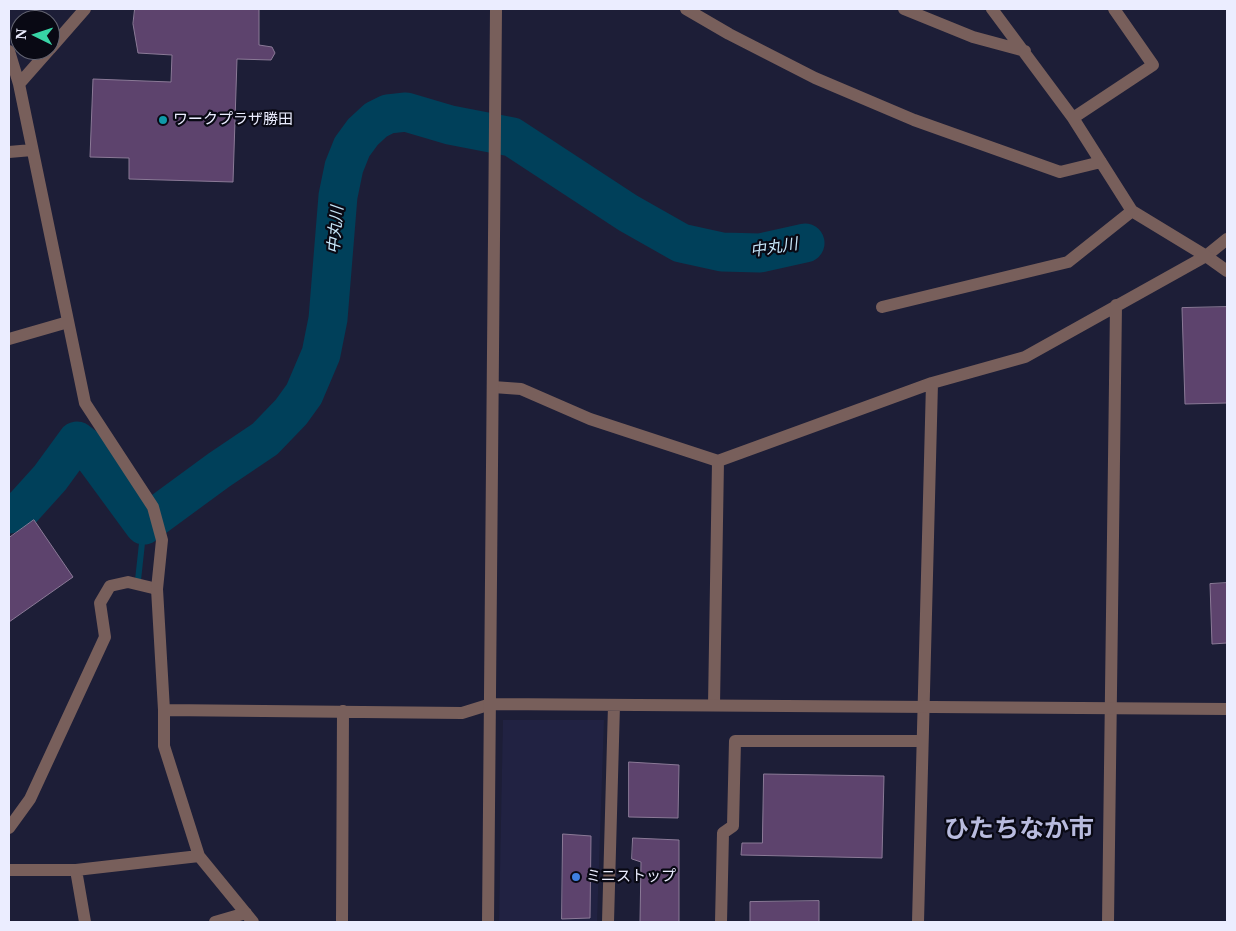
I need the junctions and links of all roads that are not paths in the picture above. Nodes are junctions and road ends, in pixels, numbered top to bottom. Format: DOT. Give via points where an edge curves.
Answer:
graph roads {
  1 [pos="85,9"];
  2 [pos="496,9"];
  3 [pos="686,9"];
  4 [pos="904,9"];
  5 [pos="992,9"];
  6 [pos="1114,9"];
  7 [pos="60,37"];
  8 [pos="9,51"];
  9 [pos="1025,51"];
  10 [pos="40,60"];
  11 [pos="20,84"];
  12 [pos="1073,118"];
  13 [pos="32,150"];
  14 [pos="9,152"];
  15 [pos="1101,162"];
  16 [pos="1132,211"];
  17 [pos="1227,240"];
  18 [pos="1206,256"];
  19 [pos="1227,271"];
  20 [pos="1116,305"];
  21 [pos="882,307"];
  22 [pos="68,322"];
  23 [pos="9,340"];
  24 [pos="932,383"];
  25 [pos="493,387"];
  26 [pos="718,461"];
  27 [pos="157,589"];
  28 [pos="491,704"];
  29 [pos="614,705"];
  30 [pos="714,705"];
  31 [pos="923,706"];
  32 [pos="1110,709"];
  33 [pos="1227,709"];
  34 [pos="164,710"];
  35 [pos="344,711"];
  36 [pos="922,741"];
  37 [pos="9,828"];
  38 [pos="199,856"];
  39 [pos="9,870"];
  40 [pos="76,870"];
  41 [pos="249,918"];
  42 [pos="85,922"];
  43 [pos="215,922"];
  44 [pos="342,922"];
  45 [pos="488,922"];
  46 [pos="608,922"];
  47 [pos="721,922"];
  48 [pos="918,922"];
  49 [pos="1108,922"];
  1 -- 7 [label="street"];
  2 -- 25 [label="street"];
  3 -- 15 [label="street" via="815,78 914,120 1060,172"];
  4 -- 9 [label="street" via="973,37"];
  5 -- 9 [label="street"];
  6 -- 12 [label="street" via="1153,65"];
  8 -- 11 [label="street"];
  9 -- 12 [label="street"];
  10 -- 11 [label="street"];
  11 -- 13 [label="street"];
  12 -- 15 [label="street"];
  13 -- 14 [label="street"];
  13 -- 22 [label="street"];
  15 -- 16 [label="street"];
  16 -- 18 [label="street"];
  16 -- 21 [label="street" via="1068,262"];
  17 -- 18 [label="street"];
  18 -- 19 [label="street"];
  18 -- 20 [label="street"];
  20 -- 24 [label="street" via="1025,357"];
  20 -- 32 [label="street"];
  22 -- 23 [label="street"];
  22 -- 27 [label="street" via="84,403 153,508 162,540"];
  24 -- 26 [label="street"];
  24 -- 31 [label="street"];
  25 -- 26 [label="street" via="521,389 590,419"];
  25 -- 28 [label="street"];
  26 -- 30 [label="street"];
  27 -- 34 [label="street"];
  27 -- 37 [label="street" via="128,582 110,586 100,603 105,637 30,799"];
  28 -- 29 [label="street"];
  28 -- 35 [label="street" via="462,713"];
  28 -- 45 [label="street"];
  29 -- 30 [label="street"];
  29 -- 46 [label="street"];
  30 -- 31 [label="street"];
  31 -- 32 [label="street"];
  31 -- 36 [label="street"];
  32 -- 33 [label="street"];
  32 -- 49 [label="street"];
  34 -- 35 [label="street"];
  34 -- 38 [label="street" via="164,746"];
  35 -- 44 [label="street"];
  36 -- 47 [label="street" via="735,741 733,826 722,832"];
  36 -- 48 [label="street"];
  38 -- 40 [label="street"];
  38 -- 41 [label="street"];
  39 -- 40 [label="street"];
  40 -- 42 [label="street"];
  41 -- 43 [label="street"];
}
